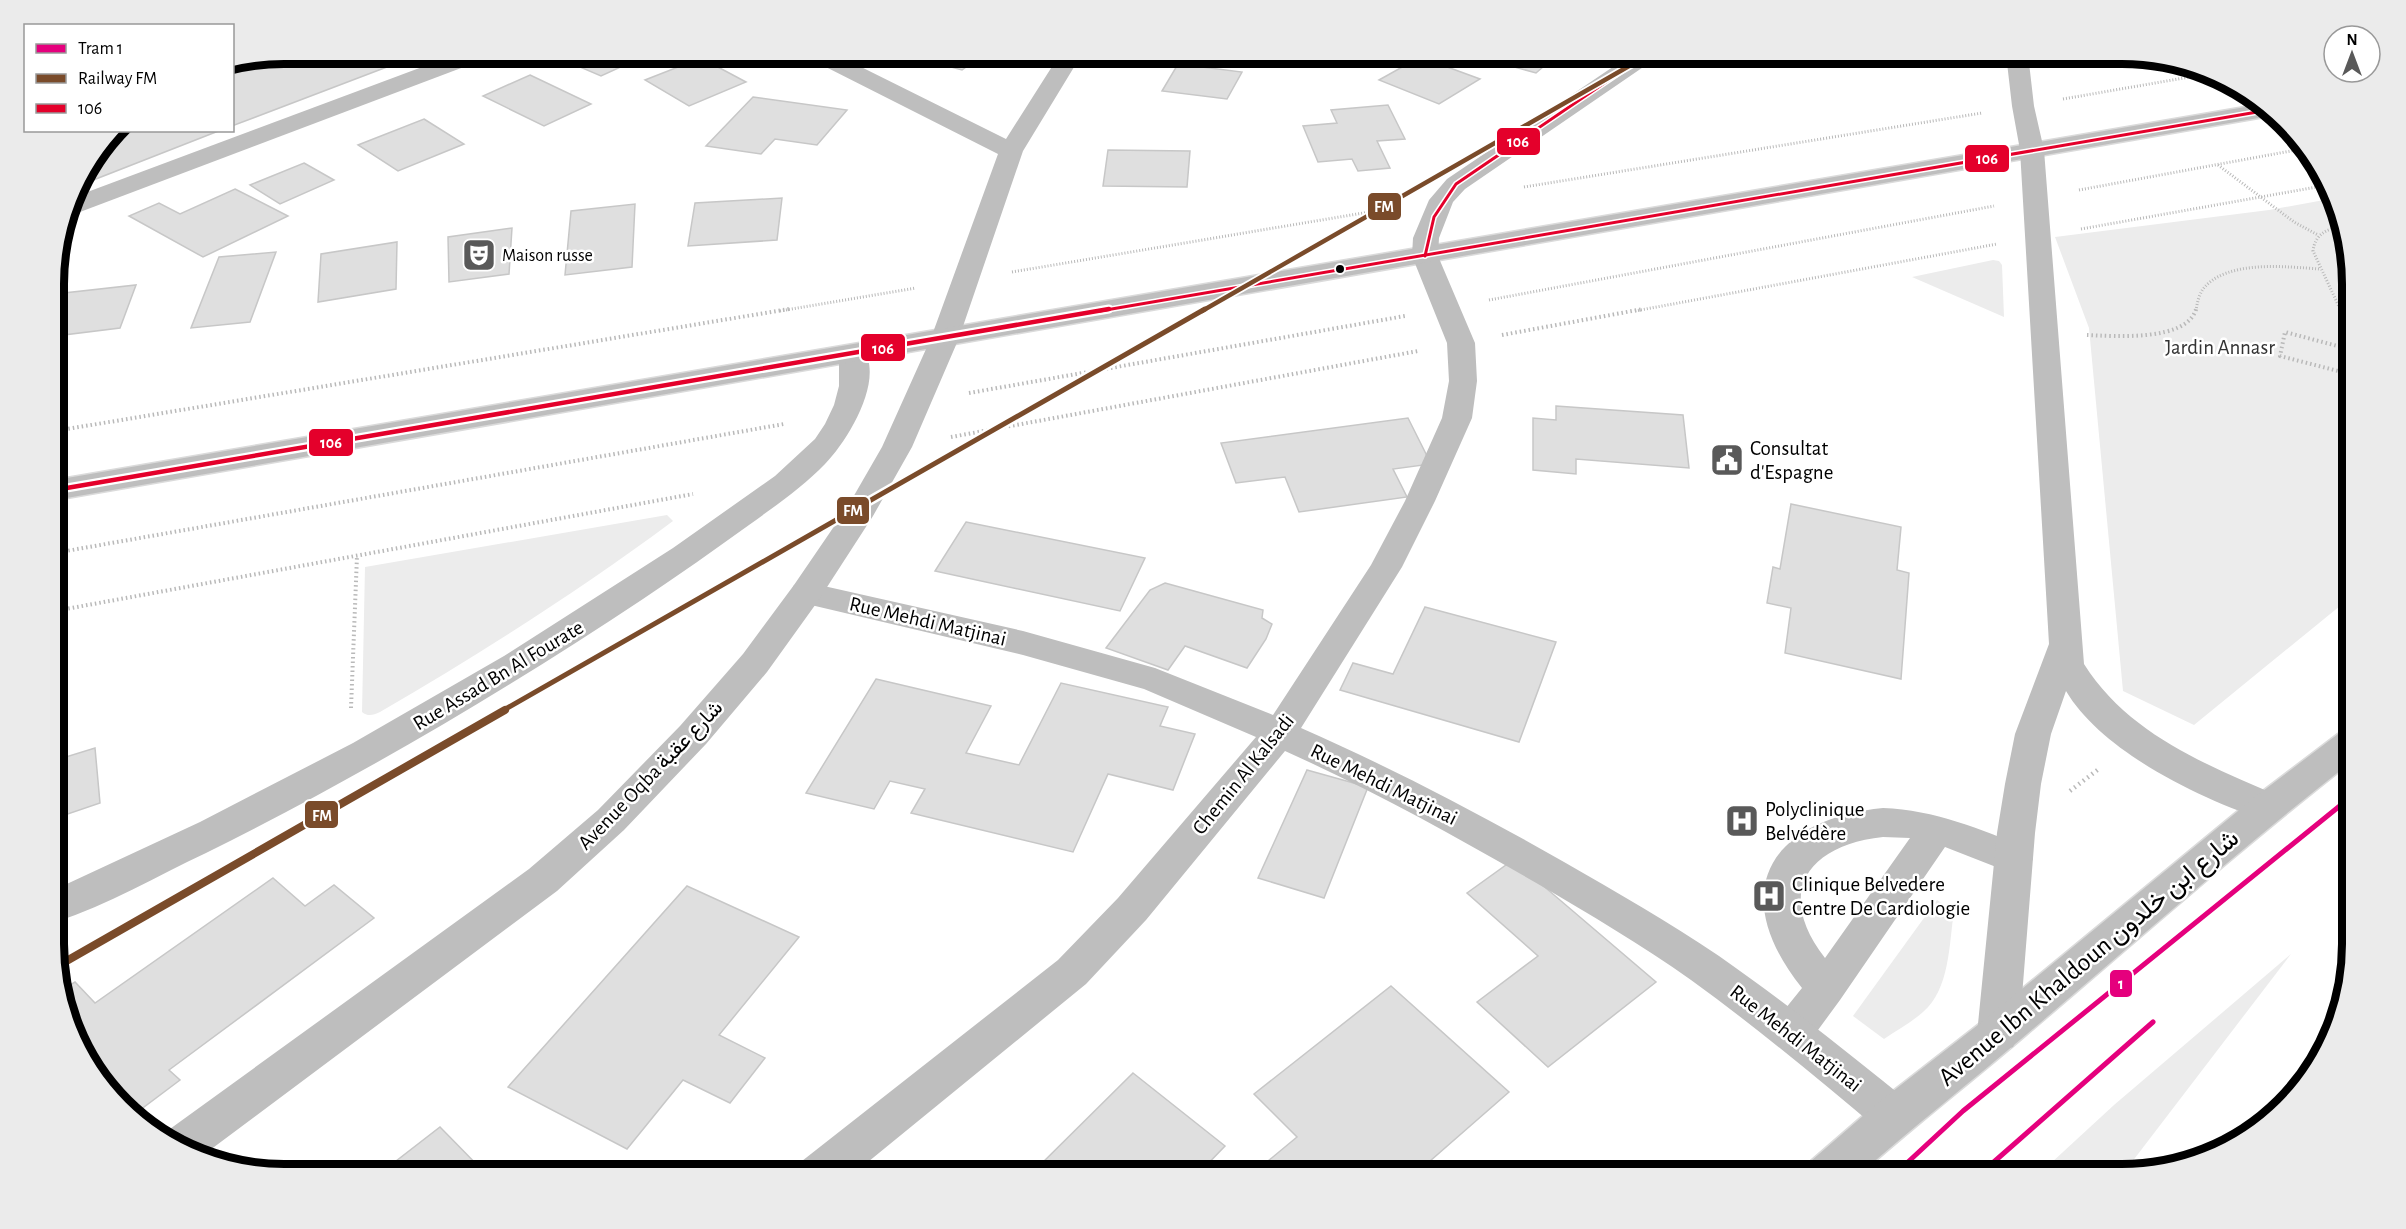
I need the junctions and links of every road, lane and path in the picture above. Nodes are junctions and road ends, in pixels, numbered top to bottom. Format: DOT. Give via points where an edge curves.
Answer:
graph roads {
  1 [pos="450,64"];
  2 [pos="838,64"];
  3 [pos="1065,64"];
  4 [pos="1632,64"];
  5 [pos="2018,64"];
  6 [pos="2193,76"];
  7 [pos="2023,106"];
  8 [pos="2258,112"];
  9 [pos="2032,150"];
  10 [pos="2295,150"];
  11 [pos="1011,151"];
  12 [pos="2217,164"];
  13 [pos="1522,187"];
  14 [pos="2319,187"];
  15 [pos="2260,197"];
  16 [pos="2035,199"];
  17 [pos="1441,200"];
  18 [pos="80,204"];
  19 [pos="2334,228"];
  20 [pos="2318,235"];
  21 [pos="2038,237"];
  22 [pos="1425,256"];
  23 [pos="2320,269"];
  24 [pos="966,280"];
  25 [pos="1447,308"];
  26 [pos="2342,311"];
  27 [pos="2044,334"];
  28 [pos="945,338"];
  29 [pos="1461,343"];
  30 [pos="2342,347"];
  31 [pos="853,354"];
  32 [pos="2342,372"];
  33 [pos="2342,384"];
  34 [pos="919,401"];
  35 [pos="847,413"];
  36 [pos="64,430"];
  37 [pos="897,447"];
  38 [pos="64,488"];
  39 [pos="703,492"];
  40 [pos="64,552"];
  41 [pos="357,556"];
  42 [pos="806,593"];
  43 [pos="64,609"];
  44 [pos="2064,647"];
  45 [pos="1280,733"];
  46 [pos="2342,750"];
  47 [pos="349,764"];
  48 [pos="2102,766"];
  49 [pos="2065,796"];
  50 [pos="2268,807"];
  51 [pos="1937,830"];
  52 [pos="2014,859"];
  53 [pos="64,902"];
  54 [pos="1826,988"];
  55 [pos="1792,1032"];
  56 [pos="1998,1034"];
  57 [pos="1894,1116"];
  58 [pos="187,1142"];
  59 [pos="831,1165"];
  60 [pos="1838,1165"];
  1 -- 18 [label="street"];
  2 -- 11 [label="street"];
  3 -- 11 [label="street, Avenue Oqba شارع عقبة"];
  4 -- 17 [label="street" via="1456,184"];
  5 -- 7 [label="street"];
  6 -- 7 [label="path"];
  7 -- 9 [label="street"];
  7 -- 13 [label="path"];
  8 -- 9 [label="street"];
  9 -- 16 [label="street"];
  9 -- 22 [label="street"];
  10 -- 12 [label="path"];
  11 -- 24 [label="street, Avenue Oqba شارع عقبة"];
  12 -- 15 [label="path"];
  12 -- 16 [label="path"];
  14 -- 15 [label="path"];
  15 -- 20 [label="path"];
  15 -- 21 [label="path"];
  16 -- 21 [label="street"];
  16 -- 25 [label="path"];
  17 -- 22 [label="street" via="1426,238"];
  17 -- 24 [label="path"];
  19 -- 20 [label="path"];
  20 -- 23 [label="path" via="2313,251"];
  21 -- 27 [label="street"];
  21 -- 29 [label="path"];
  22 -- 25 [label="street, Chemin Al Kalsadi"];
  22 -- 28 [label="street"];
  23 -- 26 [label="path"];
  23 -- 27 [label="path" via="2262,267 2227,273 2204,287 2194,316 2187,323 2164,333"];
  24 -- 28 [label="street, Avenue Oqba شارع عقبة"];
  24 -- 36 [label="path"];
  25 -- 29 [label="street, Chemin Al Kalsadi"];
  25 -- 34 [label="path"];
  27 -- 44 [label="street"];
  28 -- 31 [label="street"];
  28 -- 34 [label="street, Avenue Oqba شارع عقبة"];
  29 -- 37 [label="path"];
  29 -- 45 [label="street, Chemin Al Kalsadi" via="1463,381 1458,418 1420,501 1380,577"];
  30 -- 32 [label="path" via="2285,332 2280,356"];
  31 -- 35 [label="street, Rue Assad Bn Al Fourate" via="854,392"];
  31 -- 38 [label="street"];
  32 -- 33 [label="path"];
  34 -- 37 [label="street, Avenue Oqba شارع عقبة"];
  35 -- 40 [label="path"];
  35 -- 47 [label="street, Rue Assad Bn Al Fourate" via="832,436 795,476 699,546 562,638"];
  37 -- 42 [label="street, Avenue Oqba شارع عقبة" via="862,509"];
  39 -- 41 [label="path"];
  41 -- 43 [label="path"];
  41 -- 47 [label="path"];
  42 -- 45 [label="street, Rue Mehdi Matjinai" via="1023,643 1155,680"];
  42 -- 58 [label="street, Avenue Oqba شارع عقبة" via="755,663 611,820 543,880 464,940"];
  44 -- 50 [label="street" via="2076,684 2117,729 2157,756"];
  44 -- 52 [label="street" via="2033,734"];
  45 -- 55 [label="street, Rue Mehdi Matjinai" via="1371,774 1601,902 1703,967"];
  45 -- 59 [label="street, Chemin Al Kalsadi" via="1132,909 1072,972"];
  46 -- 50 [label="street, Avenue Ibn Khaldoun شارع ابن خلدون"];
  47 -- 53 [label="street, Rue Assad Bn Al Fourate" via="255,813"];
  48 -- 49 [label="path"];
  50 -- 56 [label="street, Avenue Ibn Khaldoun شارع ابن خلدون"];
  51 -- 52 [label="street"];
  51 -- 54 [label="street"];
  51 -- 54 [label="street" via="1905,823 1848,825 1824,835 1805,849 1791,867 1783,889 1783,913 1805,964"];
  52 -- 56 [label="street"];
  54 -- 55 [label="street"];
  55 -- 57 [label="street, Rue Mehdi Matjinai"];
  56 -- 57 [label="street, Avenue Ibn Khaldoun شارع ابن خلدون"];
  57 -- 60 [label="street, Avenue Ibn Khaldoun شارع ابن خلدون"];
}
